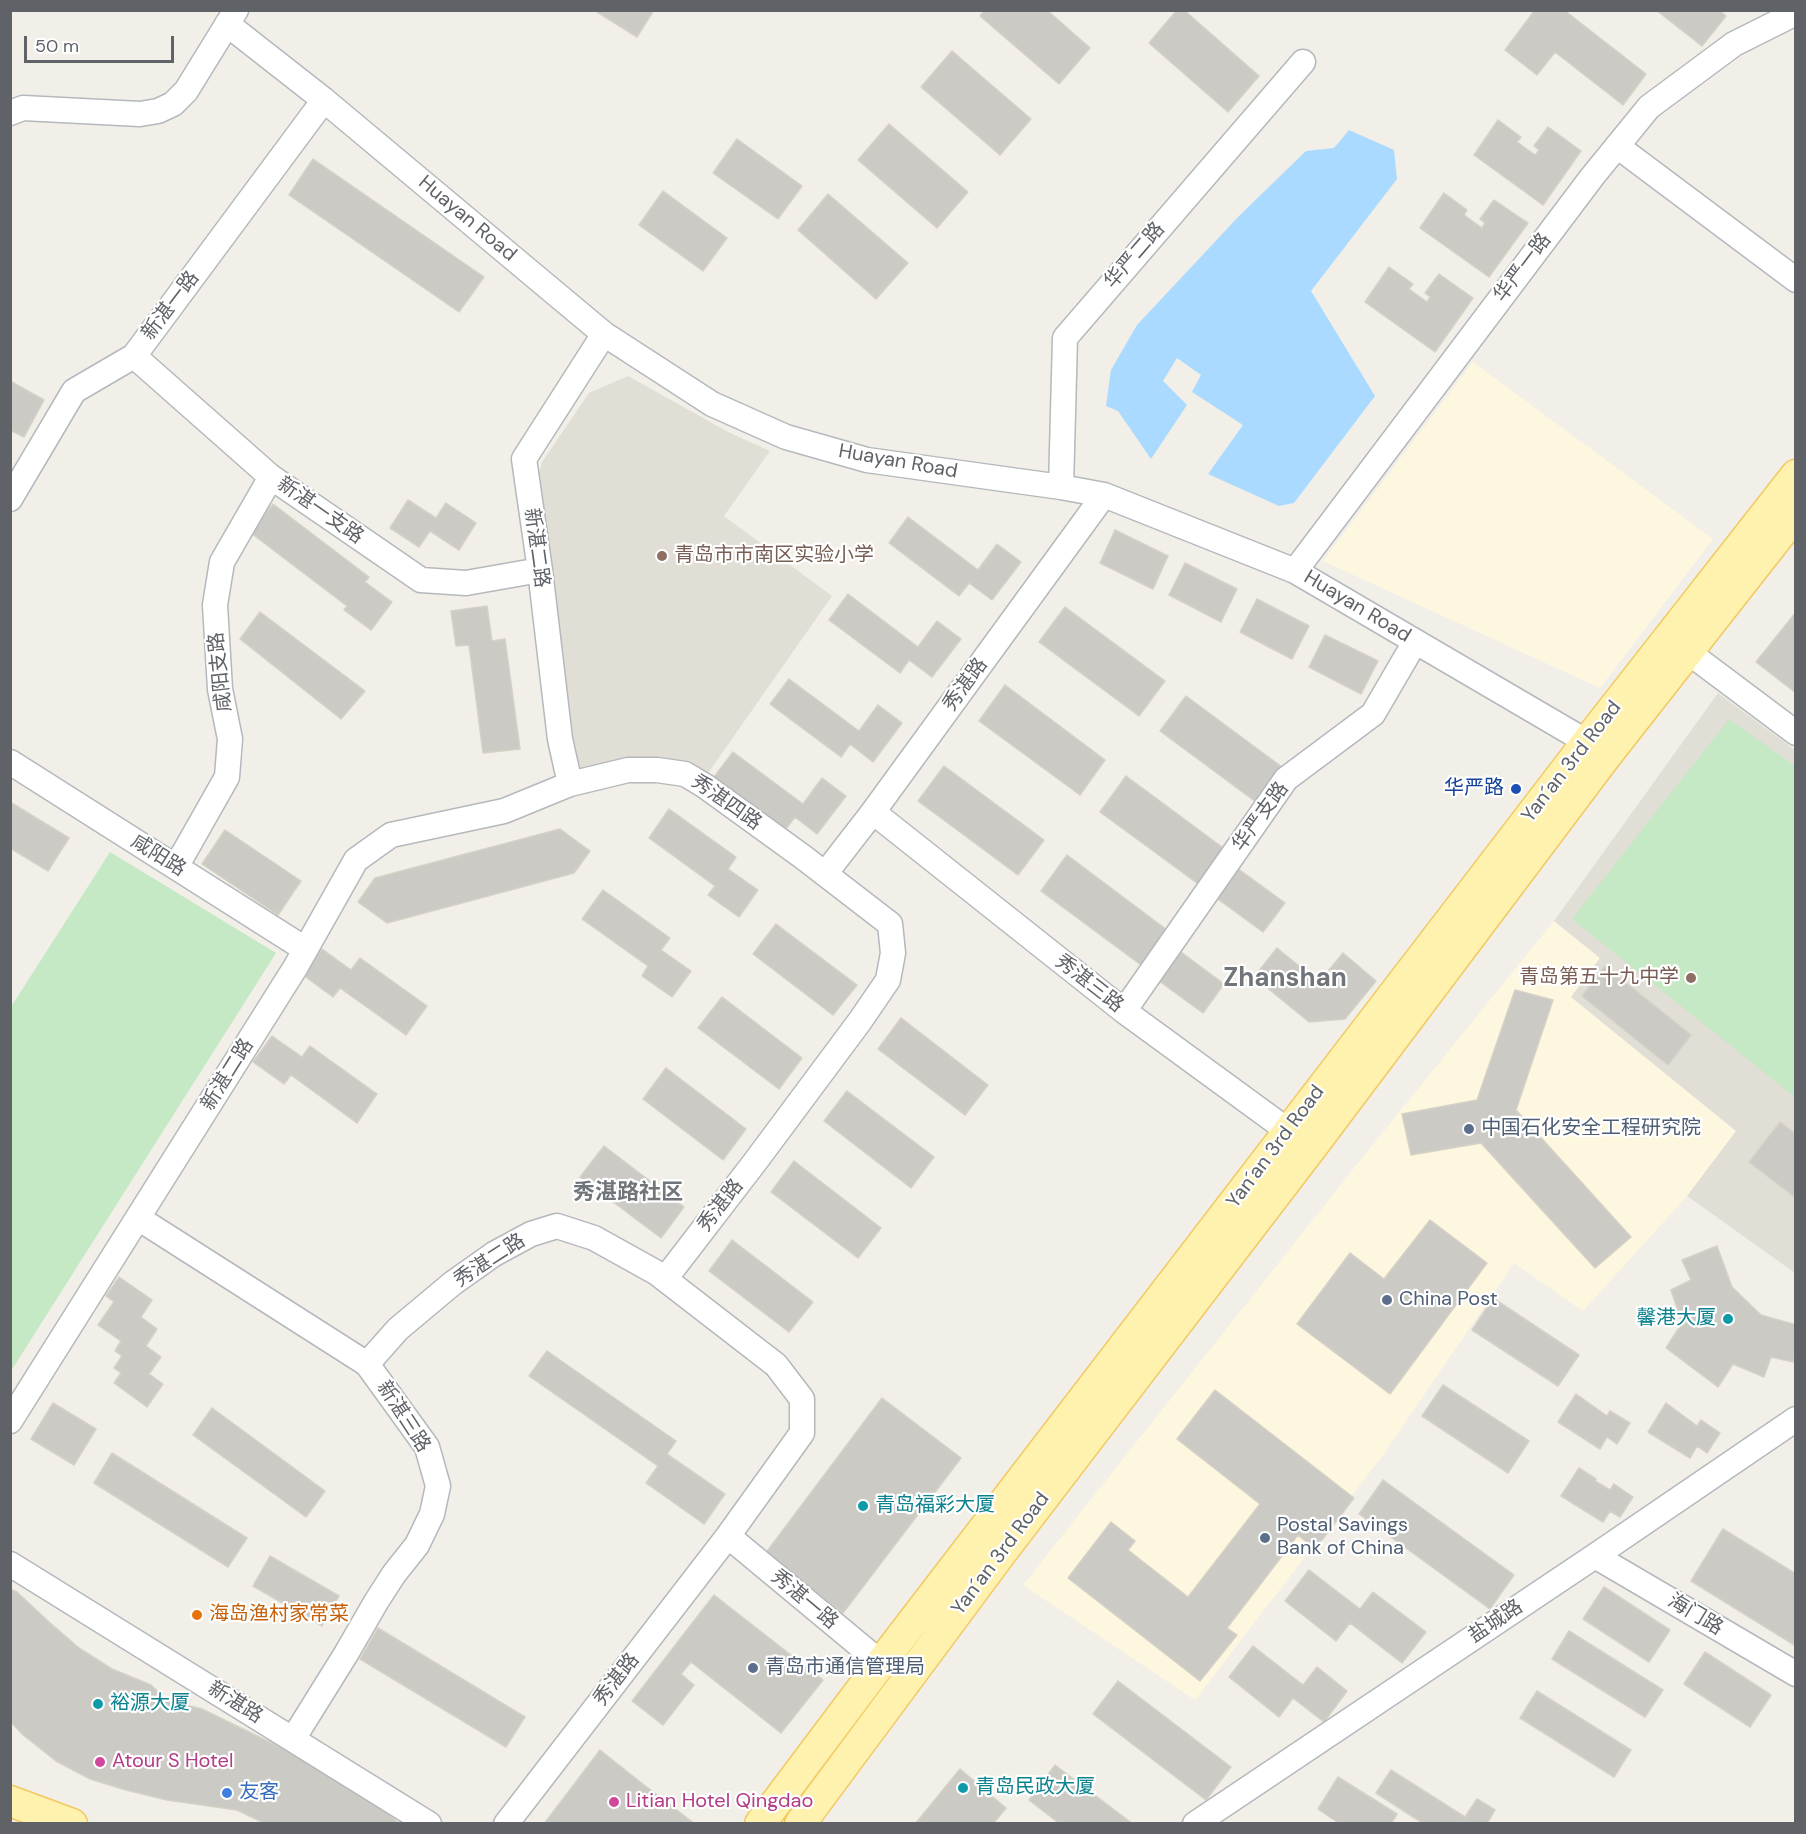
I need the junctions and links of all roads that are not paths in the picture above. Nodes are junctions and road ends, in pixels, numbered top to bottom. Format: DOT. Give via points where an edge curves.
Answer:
graph roads {
  1 [pos="1796,13"];
  2 [pos="231,17"];
  3 [pos="1303,62"];
  4 [pos="324,100"];
  5 [pos="10,113"];
  6 [pos="1617,146"];
  7 [pos="1796,280"];
  8 [pos="604,334"];
  9 [pos="134,356"];
  10 [pos="1796,475"];
  11 [pos="271,477"];
  12 [pos="1061,487"];
  13 [pos="1104,495"];
  14 [pos="10,499"];
  15 [pos="1796,514"];
  16 [pos="540,570"];
  17 [pos="1295,571"];
  18 [pos="1415,642"];
  19 [pos="1688,652"];
  20 [pos="1796,733"];
  21 [pos="1597,749"];
  22 [pos="10,762"];
  23 [pos="570,784"];
  24 [pos="504,812"];
  25 [pos="873,812"];
  26 [pos="176,867"];
  27 [pos="825,874"];
  28 [pos="305,949"];
  29 [pos="1124,1011"];
  30 [pos="1300,1139"];
  31 [pos="138,1218"];
  32 [pos="664,1279"];
  33 [pos="367,1364"];
  34 [pos="1796,1419"];
  35 [pos="10,1421"];
  36 [pos="728,1536"];
  37 [pos="1595,1556"];
  38 [pos="10,1564"];
  39 [pos="881,1664"];
  40 [pos="1796,1674"];
  41 [pos="293,1739"];
  42 [pos="10,1801"];
  43 [pos="72,1824"];
  44 [pos="429,1824"];
  45 [pos="506,1824"];
  46 [pos="760,1824"];
  47 [pos="800,1824"];
  48 [pos="1195,1824"];
  1 -- 6 [label="street, 华严一路" via="1734,44 1649,106"];
  2 -- 4 [label="street, Huayan Road"];
  2 -- 5 [label="street" via="186,91 173,104 158,111 140,114 23,108"];
  3 -- 12 [label="street, 华严二路" via="1065,338"];
  4 -- 8 [label="street, Huayan Road"];
  4 -- 9 [label="street, 新湛一路"];
  6 -- 7 [label="street"];
  6 -- 17 [label="street, 华严一路"];
  8 -- 12 [label="street, Huayan Road" via="712,404 786,437 867,460"];
  8 -- 16 [label="street, 新湛二路" via="524,459"];
  9 -- 11 [label="street, 新湛一支路"];
  9 -- 14 [label="street, 新湛一路" via="75,391"];
  10 -- 21 [label="main road, Yan´an 3rd Road"];
  11 -- 16 [label="street, 新湛一支路" via="421,580 466,583"];
  11 -- 26 [label="street, 咸阳支路" via="222,562 215,606 220,689 230,739 227,777"];
  12 -- 13 [label="street, Huayan Road"];
  13 -- 17 [label="street, Huayan Road"];
  13 -- 25 [label="street, 秀湛路"];
  15 -- 19 [label="main road, Yan´an 3rd Road"];
  16 -- 23 [label="street, 新湛二路" via="560,739"];
  17 -- 18 [label="street, Huayan Road"];
  18 -- 21 [label="street, Huayan Road"];
  18 -- 29 [label="street, 华严支路" via="1373,714 1286,779"];
  19 -- 20 [label="street"];
  19 -- 21 [label="main road, Yan´an 3rd Road"];
  21 -- 30 [label="main road, Yan´an 3rd Road"];
  22 -- 26 [label="street, 咸阳路"];
  23 -- 24 [label="street, 秀湛四路"];
  23 -- 27 [label="street, 秀湛四路" via="628,770 685,774"];
  24 -- 28 [label="street, 新湛二路" via="391,835 382,841 356,860"];
  25 -- 27 [label="street, 秀湛路"];
  25 -- 29 [label="street, 秀湛三路"];
  26 -- 28 [label="street, 咸阳路"];
  27 -- 32 [label="street, 秀湛路" via="890,924 893,953 888,980"];
  28 -- 31 [label="street, 新湛二路"];
  29 -- 30 [label="street, 秀湛三路"];
  30 -- 39 [label="main road, Yan´an 3rd Road"];
  30 -- 47 [label="main road, Yan´an 3rd Road"];
  31 -- 33 [label="street, 新湛三路"];
  31 -- 35 [label="street, 新湛二路"];
  32 -- 33 [label="street, 秀湛二路" via="594,1238 557,1226 531,1234 461,1277 398,1329"];
  32 -- 36 [label="street, 秀湛二路" via="776,1365 802,1399 802,1433"];
  33 -- 41 [label="street, 新湛三路" via="427,1447 438,1486 432,1514 417,1545 376,1602"];
  34 -- 37 [label="street, 盐城路"];
  36 -- 39 [label="street, 秀湛一路"];
  36 -- 45 [label="street, 秀湛路"];
  37 -- 40 [label="street, 海门路"];
  37 -- 48 [label="street, 盐城路"];
  38 -- 41 [label="street, 新湛路"];
  39 -- 46 [label="main road, Yan´an 3rd Road"];
  41 -- 44 [label="street, 新湛路"];
  42 -- 43 [label="main road"];
}
